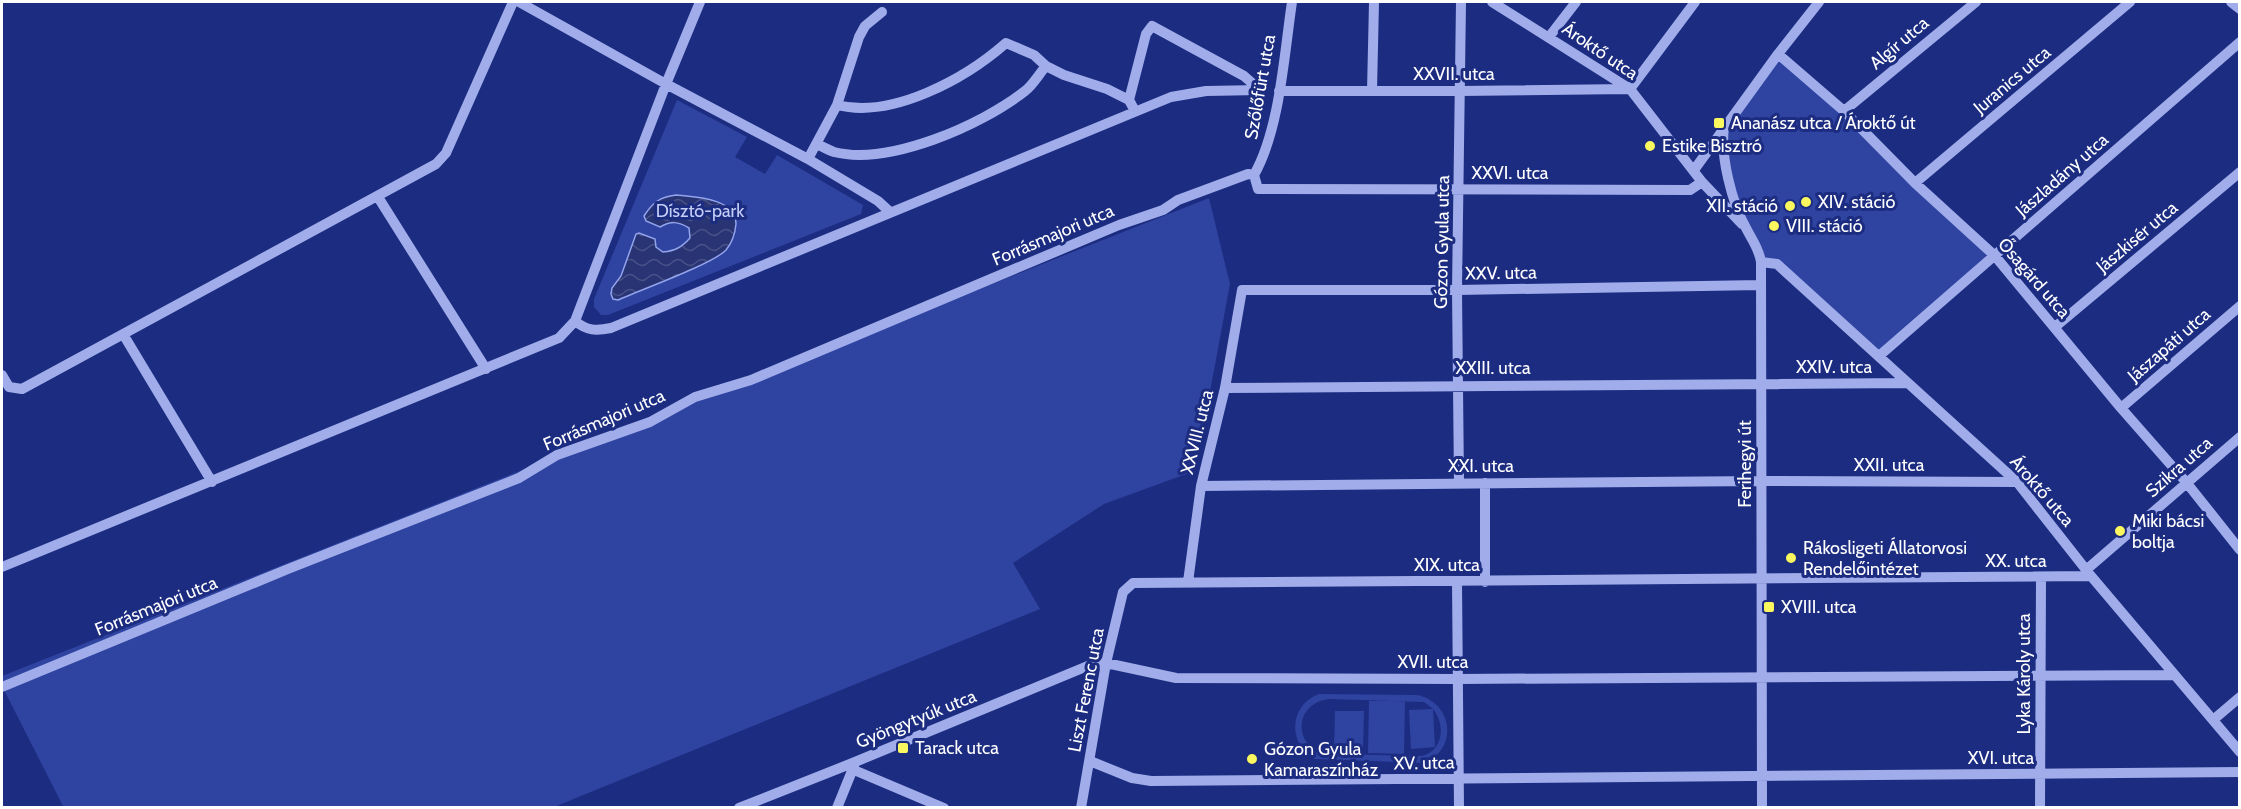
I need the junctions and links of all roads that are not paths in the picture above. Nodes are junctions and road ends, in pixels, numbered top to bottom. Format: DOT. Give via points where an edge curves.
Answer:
graph roads {
  1 [pos="513,2"];
  2 [pos="519,2"];
  3 [pos="700,2"];
  4 [pos="1292,2"];
  5 [pos="1374,2"];
  6 [pos="1461,2"];
  7 [pos="1492,2"];
  8 [pos="1576,2"];
  9 [pos="1695,2"];
  10 [pos="1819,2"];
  11 [pos="1976,2"];
  12 [pos="2130,2"];
  13 [pos="2231,2"];
  14 [pos="2240,9"];
  15 [pos="882,12"];
  16 [pos="1549,37"];
  17 [pos="2240,42"];
  18 [pos="1778,54"];
  19 [pos="1046,66"];
  20 [pos="666,84"];
  21 [pos="1630,89"];
  22 [pos="1279,91"];
  23 [pos="1372,91"];
  24 [pos="1460,92"];
  25 [pos="1129,100"];
  26 [pos="837,105"];
  27 [pos="1135,111"];
  28 [pos="1844,111"];
  29 [pos="1724,127"];
  30 [pos="817,144"];
  31 [pos="808,159"];
  32 [pos="1694,170"];
  33 [pos="2240,172"];
  34 [pos="1254,175"];
  35 [pos="1702,182"];
  36 [pos="1915,183"];
  37 [pos="1458,190"];
  38 [pos="378,197"];
  39 [pos="890,212"];
  40 [pos="1745,227"];
  41 [pos="1995,256"];
  42 [pos="1761,262"];
  43 [pos="1761,285"];
  44 [pos="1242,290"];
  45 [pos="1457,290"];
  46 [pos="2240,306"];
  47 [pos="575,321"];
  48 [pos="2055,327"];
  49 [pos="123,334"];
  50 [pos="1879,356"];
  51 [pos="486,369"];
  52 [pos="2,375"];
  53 [pos="1761,383"];
  54 [pos="1908,383"];
  55 [pos="1459,385"];
  56 [pos="1225,388"];
  57 [pos="2121,408"];
  58 [pos="2240,437"];
  59 [pos="1761,481"];
  60 [pos="212,482"];
  61 [pos="2017,482"];
  62 [pos="2186,482"];
  63 [pos="1459,483"];
  64 [pos="1485,483"];
  65 [pos="1201,486"];
  66 [pos="2240,550"];
  67 [pos="2,567"];
  68 [pos="2089,573"];
  69 [pos="1761,578"];
  70 [pos="2040,578"];
  71 [pos="1188,582"];
  72 [pos="1457,582"];
  73 [pos="1485,582"];
  74 [pos="1133,583"];
  75 [pos="1106,663"];
  76 [pos="2175,675"];
  77 [pos="2040,676"];
  78 [pos="1761,677"];
  79 [pos="1458,679"];
  80 [pos="2,687"];
  81 [pos="2240,697"];
  82 [pos="2213,720"];
  83 [pos="2240,752"];
  84 [pos="1090,761"];
  85 [pos="854,766"];
  86 [pos="2240,772"];
  87 [pos="2040,774"];
  88 [pos="1762,777"];
  89 [pos="1459,779"];
  90 [pos="739,807"];
  91 [pos="837,807"];
  92 [pos="944,807"];
  93 [pos="1081,807"];
  94 [pos="1459,807"];
  95 [pos="1762,807"];
  96 [pos="2040,807"];
  1 -- 38 [label="street" via="446,153 436,164"];
  2 -- 20 [label="street"];
  3 -- 20 [label="street"];
  4 -- 22 [label="street, Szőlőfürt utca"];
  5 -- 23 [label="street"];
  6 -- 24 [label="street, Gózon Gyula utca"];
  7 -- 16 [label="street, Ároktő utca"];
  8 -- 16 [label="street"];
  9 -- 21 [label="street"];
  10 -- 18 [label="street"];
  11 -- 28 [label="street, Algír utca"];
  12 -- 36 [label="street, Juranics utca"];
  13 -- 14 [label="street"];
  15 -- 26 [label="street" via="865,26 859,37"];
  16 -- 21 [label="street, Ároktő utca"];
  17 -- 41 [label="street, Jászladány utca"];
  18 -- 28 [label="street, Ősagárd utca"];
  18 -- 29 [label="street"];
  19 -- 25 [label="street"];
  19 -- 26 [label="street" via="1006,43 967,72 894,104 854,109"];
  19 -- 30 [label="street" via="1027,90 1000,108 917,145 882,153 855,153 834,152"];
  20 -- 31 [label="street"];
  20 -- 47 [label="street"];
  21 -- 24 [label="street, XXVII. utca"];
  21 -- 32 [label="street, Ároktő utca"];
  22 -- 23 [label="street, XXVII. utca"];
  22 -- 34 [label="street, Szőlőfürt utca" via="1264,156"];
  23 -- 24 [label="street, XXVII. utca"];
  24 -- 37 [label="street, Gózon Gyula utca"];
  25 -- 27 [label="street"];
  25 -- 27 [label="street" via="1146,34 1152,26 1244,76 1260,90 1206,91 1171,97"];
  26 -- 30 [label="street"];
  27 -- 39 [label="street"];
  28 -- 36 [label="street, Ősagárd utca"];
  29 -- 32 [label="street"];
  29 -- 40 [label="street, Ferihegyi út" via="1722,149"];
  30 -- 31 [label="street"];
  31 -- 39 [label="street"];
  32 -- 35 [label="street, Ároktő utca"];
  33 -- 48 [label="street, Jászkisér utca"];
  34 -- 37 [label="street, XXVI. utca" via="1258,189"];
  34 -- 80 [label="street, Forrásmajori utca" via="1178,200 1163,210 751,380 695,397 650,422 557,455 519,478"];
  35 -- 37 [label="street, XXVI. utca" via="1690,190"];
  35 -- 40 [label="street, Ároktő utca"];
  36 -- 41 [label="street, Ősagárd utca"];
  37 -- 45 [label="street, Gózon Gyula utca"];
  38 -- 49 [label="street"];
  38 -- 51 [label="street"];
  39 -- 47 [label="street" via="611,328 596,331"];
  40 -- 42 [label="street, Ferihegyi út"];
  41 -- 48 [label="street, Ősagárd utca"];
  41 -- 50 [label="street, Jászladány utca"];
  42 -- 43 [label="street, Ferihegyi út"];
  42 -- 50 [label="street, Ároktő utca" via="1777,264"];
  43 -- 45 [label="street, XXV. utca"];
  43 -- 53 [label="street, Ferihegyi út"];
  44 -- 45 [label="street, XXV. utca"];
  44 -- 56 [label="street, XXVIII. utca"];
  45 -- 55 [label="street, Gózon Gyula utca"];
  46 -- 57 [label="street, Jászapáti utca"];
  47 -- 51 [label="street" via="559,339"];
  48 -- 57 [label="street, Ősagárd utca"];
  49 -- 52 [label="street" via="22,389 9,387"];
  49 -- 60 [label="street"];
  50 -- 54 [label="street, Ároktő utca"];
  51 -- 60 [label="street"];
  53 -- 54 [label="street, XXIV. utca"];
  53 -- 55 [label="street, XXIII. utca"];
  53 -- 59 [label="street, Ferihegyi út"];
  54 -- 61 [label="street, Ároktő utca"];
  55 -- 56 [label="street, XXIII. utca"];
  55 -- 63 [label="street, Gózon Gyula utca"];
  56 -- 65 [label="street, XXVIII. utca"];
  57 -- 62 [label="street, Ősagárd utca"];
  58 -- 62 [label="street, Szikra utca"];
  59 -- 61 [label="street, XXII. utca"];
  59 -- 64 [label="street, XXI. utca"];
  59 -- 69 [label="street, Ferihegyi út"];
  60 -- 67 [label="street"];
  61 -- 68 [label="street, Ároktő utca"];
  62 -- 66 [label="street, Ősagárd utca"];
  62 -- 68 [label="street, Szikra utca"];
  63 -- 64 [label="street, XXI. utca"];
  63 -- 65 [label="street, XXI. utca"];
  64 -- 73 [label="street"];
  65 -- 71 [label="street, XXVIII. utca"];
  68 -- 70 [label="street, XX. utca"];
  68 -- 76 [label="street, Ároktő utca"];
  69 -- 70 [label="street, XX. utca"];
  69 -- 73 [label="street, XIX. utca"];
  69 -- 78 [label="street, Ferihegyi út"];
  70 -- 77 [label="street, Lyka Károly utca"];
  71 -- 72 [label="street, XIX. utca"];
  71 -- 74 [label="street, XIX. utca"];
  72 -- 73 [label="street, XIX. utca"];
  72 -- 79 [label="street"];
  74 -- 75 [label="street, Liszt Ferenc utca" via="1123,592"];
  75 -- 79 [label="street, XVII. utca" via="1176,678"];
  75 -- 84 [label="street, Liszt Ferenc utca"];
  75 -- 85 [label="street, Gyöngytyúk utca" via="1090,665"];
  76 -- 77 [label="street"];
  76 -- 82 [label="street, Ároktő utca"];
  77 -- 78 [label="street"];
  77 -- 87 [label="street, Lyka Károly utca"];
  78 -- 79 [label="street, XVII. utca"];
  78 -- 88 [label="street, Ferihegyi út"];
  79 -- 89 [label="street"];
  81 -- 82 [label="street"];
  82 -- 83 [label="street, Ároktő utca"];
  84 -- 89 [label="street, XV. utca" via="1132,778 1151,781"];
  84 -- 93 [label="street, Liszt Ferenc utca"];
  85 -- 90 [label="street, Gyöngytyúk utca"];
  85 -- 91 [label="street"];
  85 -- 92 [label="street"];
  86 -- 87 [label="street, XVI. utca"];
  87 -- 88 [label="street, XVI. utca"];
  87 -- 96 [label="street, Lyka Károly utca"];
  88 -- 89 [label="street, XV. utca"];
  88 -- 95 [label="street, Ferihegyi út"];
  89 -- 94 [label="street"];
}
